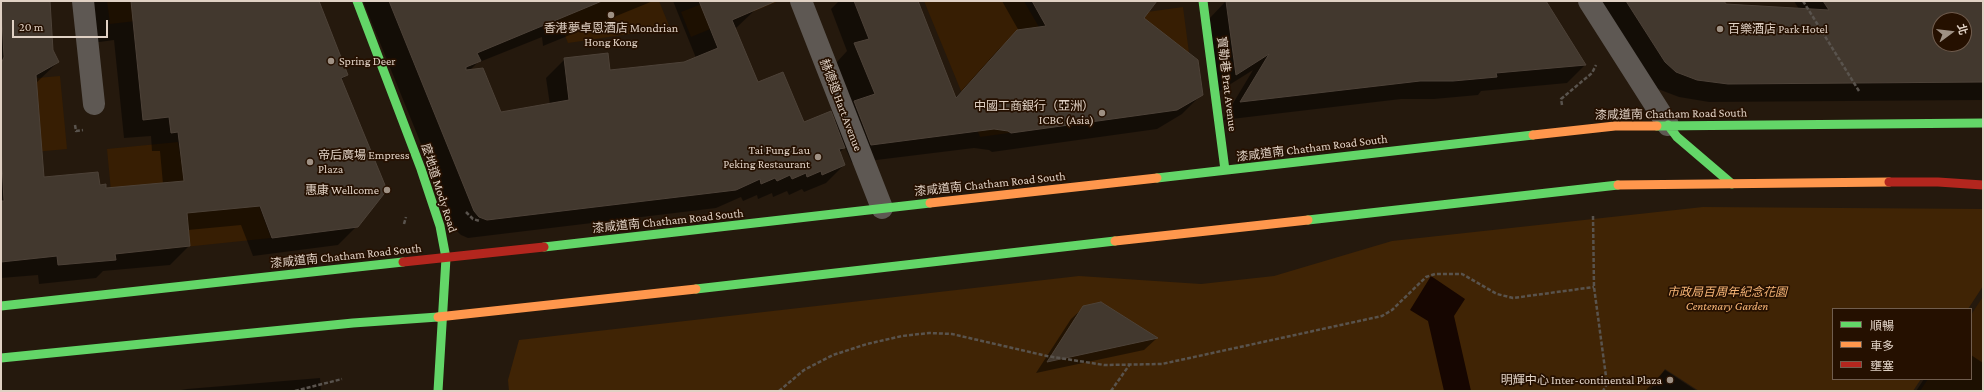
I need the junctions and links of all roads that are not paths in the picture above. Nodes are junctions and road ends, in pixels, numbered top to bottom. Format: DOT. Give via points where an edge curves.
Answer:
graph roads {
  1 [pos="83,1"];
  2 [pos="357,1"];
  3 [pos="801,1"];
  4 [pos="1203,1"];
  5 [pos="1589,1"];
  6 [pos="94,104"];
  7 [pos="1983,123"];
  8 [pos="1668,125"];
  9 [pos="1225,170"];
  10 [pos="1732,184"];
  11 [pos="1983,185"];
  12 [pos="882,208"];
  13 [pos="446,258"];
  14 [pos="1,306"];
  15 [pos="444,317"];
  16 [pos="1,358"];
  17 [pos="438,391"];
  1 -- 6 [label="street"];
  2 -- 13 [label="main road, 麼地道 Mody Road" via="428,188 440,226"];
  3 -- 12 [label="street, 赫德道 Hart Avenue"];
  4 -- 9 [label="main road, 寶勒巷 Prat Avenue"];
  5 -- 8 [label="street"];
  7 -- 8 [label="main road, 漆咸道南 Chatham Road South"];
  8 -- 9 [label="main road, 漆咸道南 Chatham Road South" via="1615,126"];
  8 -- 10 [label="main road" via="1694,152"];
  9 -- 12 [label="main road, 漆咸道南 Chatham Road South"];
  10 -- 11 [label="main road" via="1938,182"];
  10 -- 15 [label="main road" via="1614,185"];
  12 -- 13 [label="main road, 漆咸道南 Chatham Road South"];
  13 -- 14 [label="main road, 漆咸道南 Chatham Road South"];
  13 -- 15 [label="main road, 麼地道 Mody Road"];
  15 -- 16 [label="main road" via="353,323"];
  15 -- 17 [label="main road, 麼地道 Mody Road"];
}
